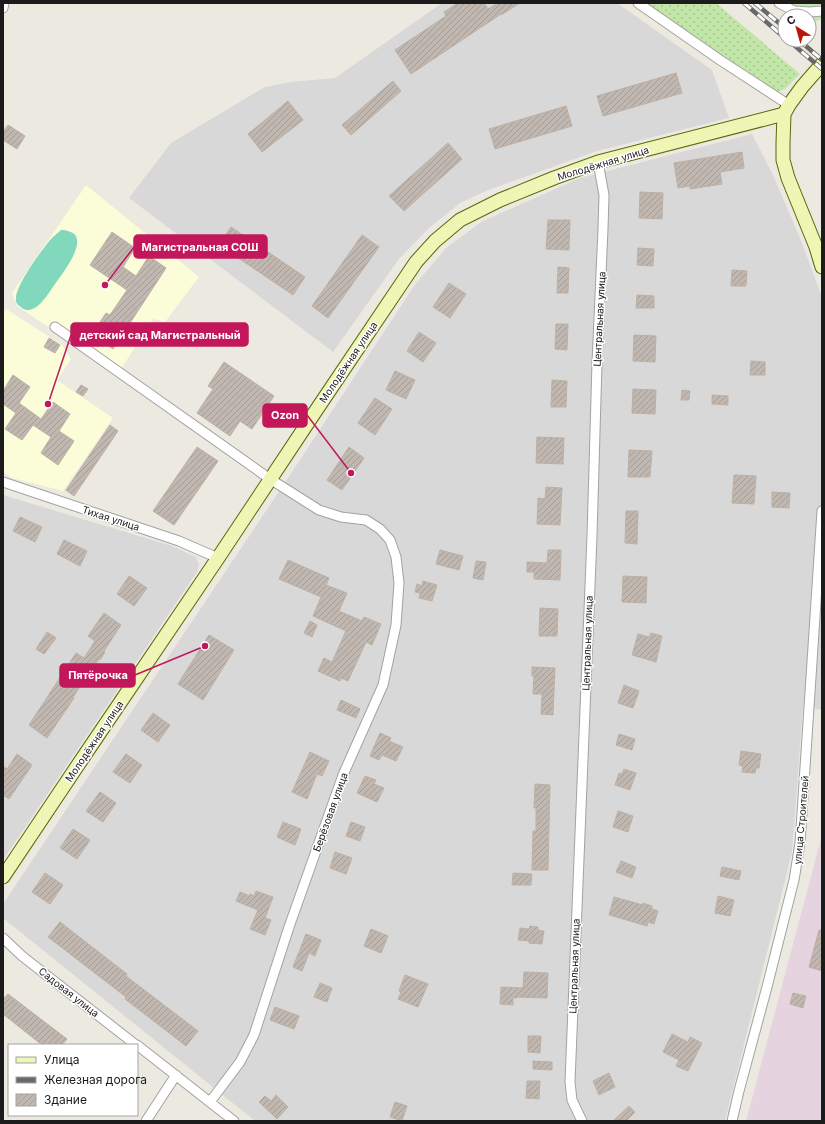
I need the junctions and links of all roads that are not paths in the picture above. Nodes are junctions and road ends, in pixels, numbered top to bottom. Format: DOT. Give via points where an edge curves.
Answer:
graph roads {
  1 [pos="4,3"];
  2 [pos="638,3"];
  3 [pos="779,3"];
  4 [pos="3,8"];
  5 [pos="822,11"];
  6 [pos="822,64"];
  7 [pos="787,110"];
  8 [pos="598,162"];
  9 [pos="822,267"];
  10 [pos="55,327"];
  11 [pos="270,479"];
  12 [pos="3,482"];
  13 [pos="822,511"];
  14 [pos="218,558"];
  15 [pos="3,877"];
  16 [pos="3,938"];
  17 [pos="136,1044"];
  18 [pos="138,1046"];
  19 [pos="176,1075"];
  20 [pos="210,1102"];
  21 [pos="146,1121"];
  22 [pos="234,1121"];
  23 [pos="582,1121"];
  24 [pos="732,1121"];
  1 -- 4 [label="street"];
  2 -- 7 [label="street"];
  3 -- 5 [label="street" via="794,11"];
  6 -- 7 [label="street"];
  7 -- 8 [label="street, Молодёжная улица"];
  7 -- 9 [label="street" via="783,160"];
  8 -- 11 [label="street, Молодёжная улица" via="500,200 460,220 435,241 412,268"];
  8 -- 23 [label="street, Центральная улица" via="604,195 603,228 570,1082 572,1100"];
  10 -- 11 [label="street"];
  11 -- 14 [label="street, Молодёжная улица"];
  11 -- 20 [label="street, Берёзовая улица" via="319,510 341,517 366,520 380,529 390,540 396,557 399,583 396,625 382,685 343,774 254,1035 240,1062"];
  12 -- 14 [label="street, Тихая улица" via="179,541"];
  13 -- 24 [label="street, улица Строителей" via="800,843 794,880"];
  14 -- 15 [label="street, Молодёжная улица"];
  16 -- 17 [label="street, Садовая улица" via="22,956"];
  18 -- 19 [label="street, Садовая улица"];
  19 -- 20 [label="street, Садовая улица"];
  19 -- 21 [label="street"];
  20 -- 22 [label="street, Садовая улица"];
}
